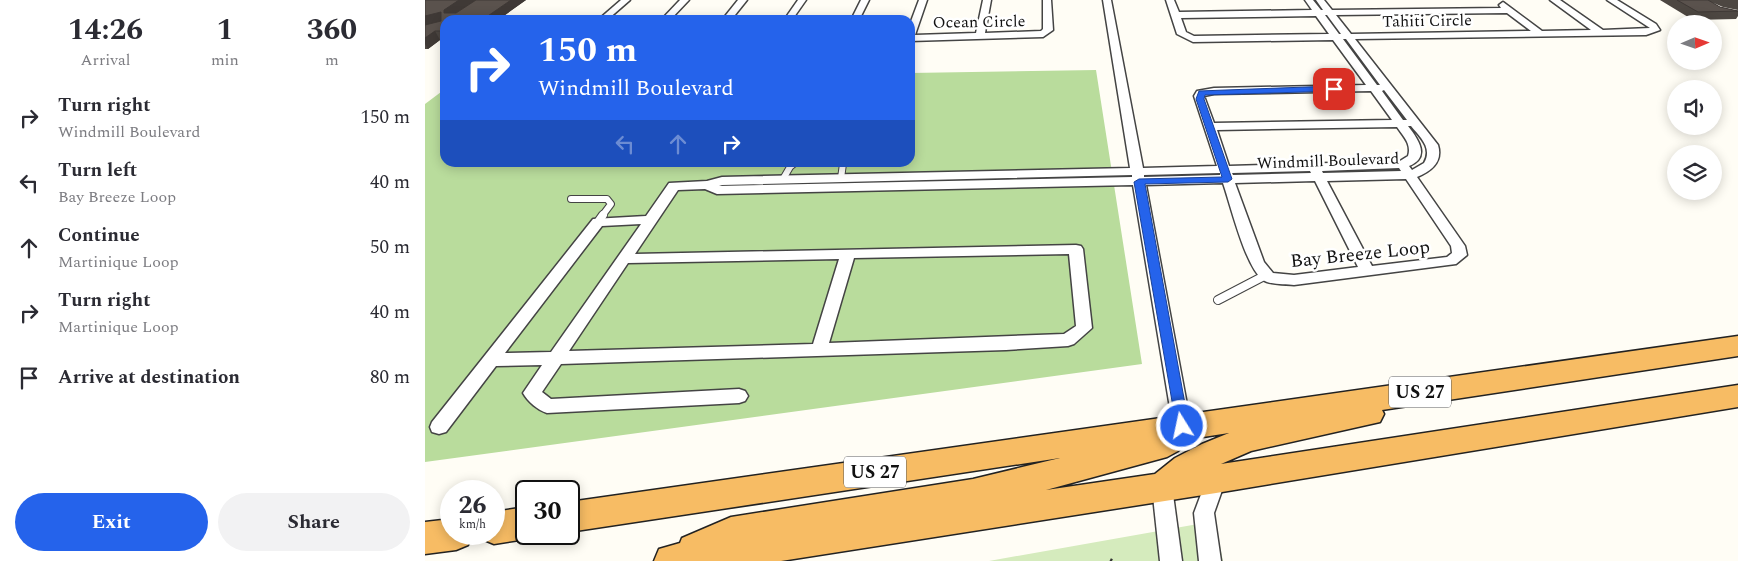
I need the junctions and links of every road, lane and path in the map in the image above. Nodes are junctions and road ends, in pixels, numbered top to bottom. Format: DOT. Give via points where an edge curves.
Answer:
graph roads {
  1 [pos="626,0"];
  2 [pos="685,0"];
  3 [pos="743,0"];
  4 [pos="802,0"];
  5 [pos="865,0"];
  6 [pos="923,0"];
  7 [pos="987,0"];
  8 [pos="1047,0"];
  9 [pos="1107,0"];
  10 [pos="1170,0"];
  11 [pos="1309,0"];
  12 [pos="1320,0"];
  13 [pos="1497,0"];
  14 [pos="1554,0"];
  15 [pos="1611,0"];
  16 [pos="1509,10"];
  17 [pos="1324,13"];
  18 [pos="608,15"];
  19 [pos="670,15"];
  20 [pos="730,15"];
  21 [pos="791,15"];
  22 [pos="858,15"];
  23 [pos="1175,15"];
  24 [pos="915,23"];
  25 [pos="1600,32"];
  26 [pos="1539,33"];
  27 [pos="980,36"];
  28 [pos="1342,36"];
  29 [pos="915,38"];
  30 [pos="1374,88"];
  31 [pos="1388,88"];
  32 [pos="1415,123"];
  33 [pos="1400,124"];
  34 [pos="1210,127"];
  35 [pos="790,167"];
  36 [pos="843,167"];
  37 [pos="1405,169"];
  38 [pos="1316,172"];
  39 [pos="1226,174"];
  40 [pos="1138,177"];
  41 [pos="841,178"];
  42 [pos="783,179"];
  43 [pos="818,183"];
  44 [pos="707,185"];
  45 [pos="571,199"];
  46 [pos="650,220"];
  47 [pos="598,222"];
  48 [pos="848,254"];
  49 [pos="624,259"];
  50 [pos="1368,272"];
  51 [pos="1266,275"];
  52 [pos="1218,300"];
  53 [pos="1738,346"];
  54 [pos="819,350"];
  55 [pos="557,357"];
  56 [pos="491,360"];
  57 [pos="1570,370"];
  58 [pos="739,396"];
  59 [pos="1738,396"];
  60 [pos="1182,426"];
  61 [pos="439,427"];
  62 [pos="1216,479"];
  63 [pos="1162,487"];
  64 [pos="580,515"];
  65 [pos="440,536"];
  66 [pos="425,538"];
  67 [pos="672,561"];
  68 [pos="1171,561"];
  69 [pos="1211,561"];
  1 -- 18 [label="street"];
  2 -- 19 [label="street"];
  3 -- 20 [label="street"];
  4 -- 21 [label="street"];
  5 -- 22 [label="street"];
  6 -- 24 [label="street"];
  7 -- 27 [label="street"];
  8 -- 27 [label="street, Ocean Circle" via="1048,30 1043,34"];
  9 -- 40 [label="street"];
  10 -- 23 [label="street, Tahiti Circle"];
  11 -- 17 [label="street, Windmill Boulevard"];
  12 -- 17 [label="street, Windmill Boulevard"];
  13 -- 16 [label="street"];
  14 -- 25 [label="street"];
  15 -- 25 [label="street, Tahiti Circle" via="1655,30"];
  16 -- 17 [label="street"];
  16 -- 26 [label="street"];
  17 -- 23 [label="street"];
  17 -- 28 [label="street, Windmill Boulevard"];
  23 -- 28 [label="street, Tahiti Circle" via="1182,34 1189,38"];
  25 -- 26 [label="street, Tahiti Circle"];
  26 -- 28 [label="street, Tahiti Circle"];
  27 -- 29 [label="street, Ocean Circle"];
  28 -- 30 [label="street, Windmill Boulevard"];
  28 -- 31 [label="street, Windmill Boulevard"];
  30 -- 31 [label="street"];
  30 -- 33 [label="street, Windmill Boulevard"];
  30 -- 34 [label="street, Bay Breeze Loop" via="1205,92 1200,94 1200,99"];
  31 -- 32 [label="street, Windmill Boulevard"];
  32 -- 33 [label="street"];
  32 -- 37 [label="street, Windmill Boulevard" via="1432,145 1434,156 1428,166"];
  33 -- 34 [label="street"];
  33 -- 37 [label="street, Windmill Boulevard" via="1413,141 1416,152"];
  34 -- 39 [label="street, Bay Breeze Loop"];
  35 -- 42 [label="lane"];
  36 -- 41 [label="lane"];
  37 -- 38 [label="street, Windmill Boulevard"];
  37 -- 50 [label="street, Bay Breeze Loop" via="1458,246 1460,255 1451,261"];
  38 -- 39 [label="street, Windmill Boulevard"];
  38 -- 50 [label="street"];
  39 -- 40 [label="street, Windmill Boulevard"];
  39 -- 51 [label="street, Bay Breeze Loop" via="1257,263"];
  40 -- 41 [label="street"];
  40 -- 43 [label="street"];
  40 -- 60 [label="street"];
  41 -- 43 [label="street"];
  42 -- 43 [label="street"];
  42 -- 44 [label="street" via="722,180"];
  43 -- 44 [label="street" via="717,190"];
  44 -- 46 [label="street" via="674,186"];
  45 -- 47 [label="lane" via="607,199 611,204"];
  46 -- 47 [label="street"];
  46 -- 49 [label="street"];
  47 -- 56 [label="street"];
  48 -- 49 [label="street"];
  48 -- 54 [label="street"];
  48 -- 54 [label="street" via="1076,248 1084,328 1068,340"];
  49 -- 55 [label="street"];
  50 -- 51 [label="street, Bay Breeze Loop" via="1294,280 1277,280"];
  51 -- 52 [label="lane"];
  53 -- 57 [label="highway, US 27"];
  54 -- 55 [label="street"];
  55 -- 56 [label="street"];
  55 -- 58 [label="street" via="532,393 547,406"];
  56 -- 61 [label="street"];
  57 -- 60 [label="highway, US 27"];
  57 -- 63 [label="highway" via="1535,387 1392,409 1247,439 1213,452"];
  59 -- 62 [label="highway"];
  60 -- 64 [label="highway, US 27"];
  60 -- 67 [label="highway" via="1167,442 1127,457 973,494 731,533"];
  62 -- 63 [label="highway"];
  62 -- 69 [label="street" via="1204,513"];
  63 -- 67 [label="highway"];
  63 -- 68 [label="street"];
  65 -- 66 [label="highway"];
}
